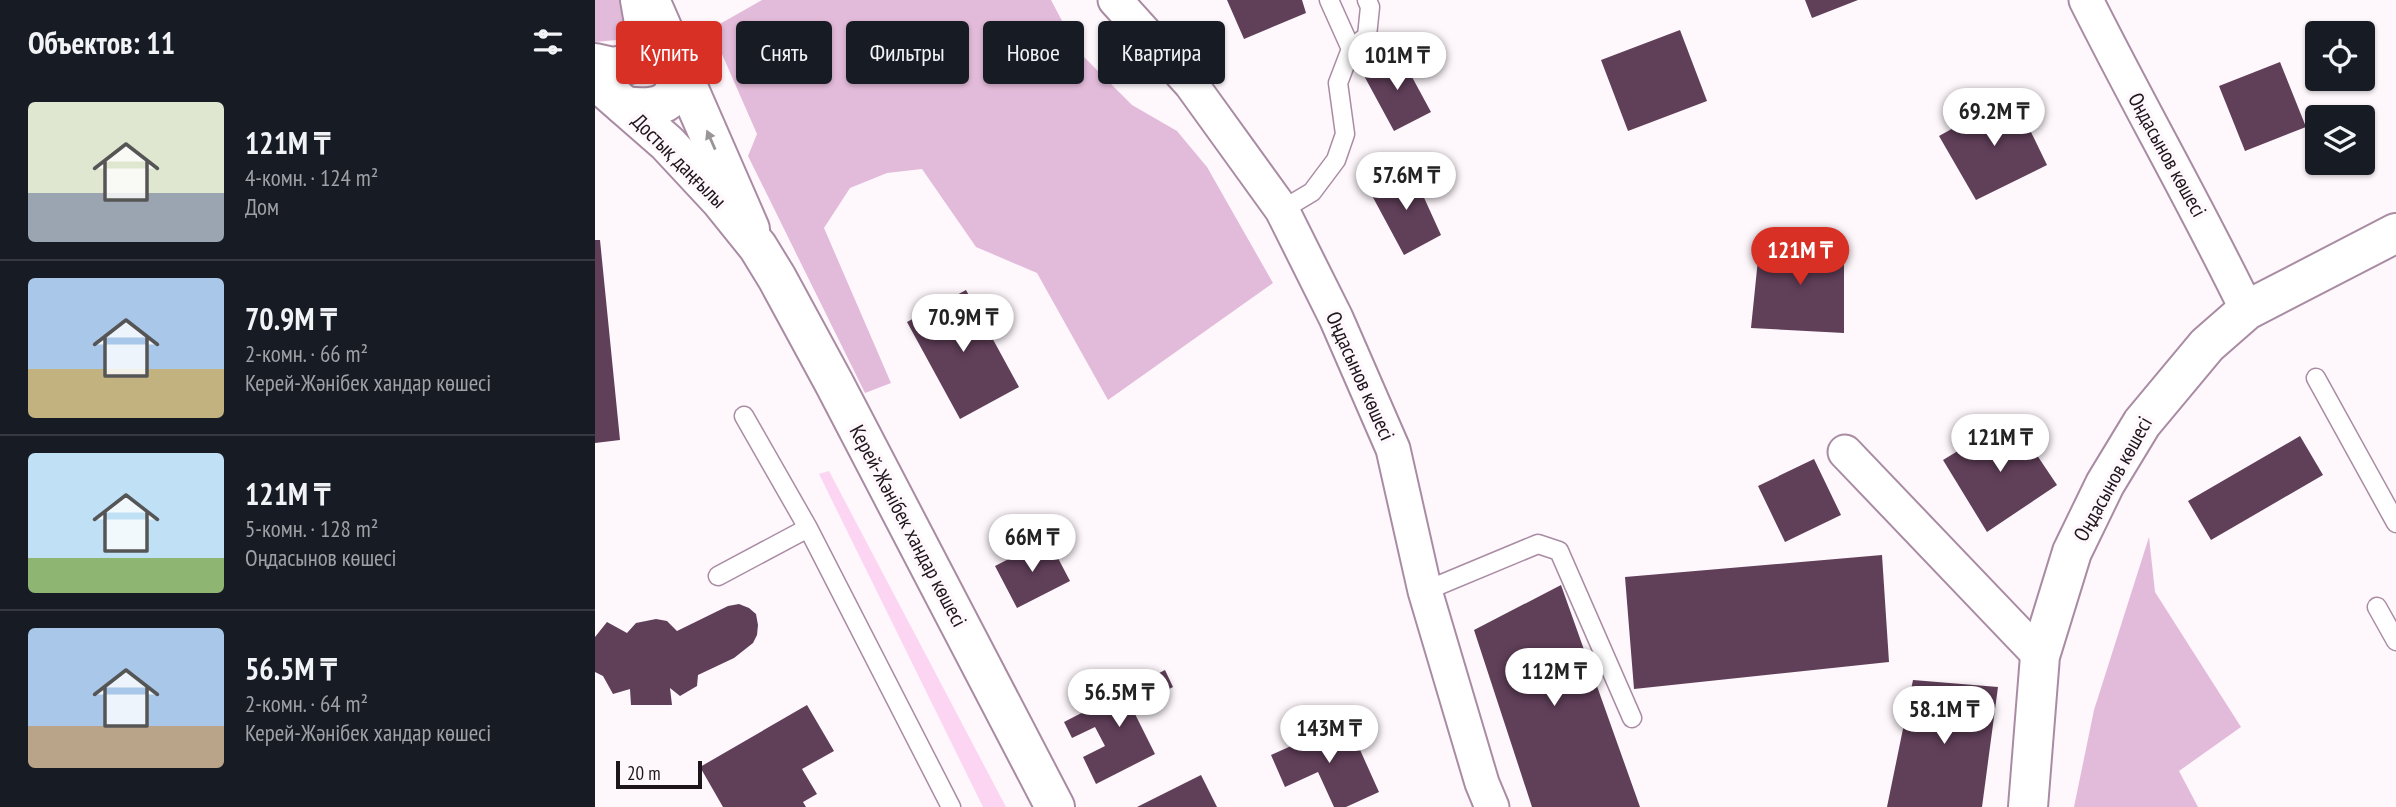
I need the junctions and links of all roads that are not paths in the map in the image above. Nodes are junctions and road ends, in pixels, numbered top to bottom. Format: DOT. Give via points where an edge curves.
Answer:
graph roads {
  1 [pos="640,0"];
  2 [pos="650,0"];
  3 [pos="1115,0"];
  4 [pos="1329,0"];
  5 [pos="1367,0"];
  6 [pos="2086,0"];
  7 [pos="659,21"];
  8 [pos="1351,49"];
  9 [pos="595,63"];
  10 [pos="595,80"];
  11 [pos="675,84"];
  12 [pos="686,84"];
  13 [pos="625,106"];
  14 [pos="1282,210"];
  15 [pos="2396,233"];
  16 [pos="758,247"];
  17 [pos="2247,310"];
  18 [pos="2316,378"];
  19 [pos="744,416"];
  20 [pos="1845,452"];
  21 [pos="2396,523"];
  22 [pos="808,528"];
  23 [pos="718,576"];
  24 [pos="1425,591"];
  25 [pos="2377,607"];
  26 [pos="2396,641"];
  27 [pos="2040,656"];
  28 [pos="1632,718"];
  29 [pos="951,807"];
  30 [pos="1055,807"];
  31 [pos="1492,807"];
  32 [pos="2028,807"];
  1 -- 9 [label="street" via="647,40 634,63 613,67"];
  2 -- 7 [label="street"];
  3 -- 14 [label="street, Оңдасынов көшесі" via="1191,83"];
  4 -- 8 [label="lane"];
  5 -- 8 [label="lane" via="1367,36"];
  6 -- 17 [label="street, Ондасынов көшесі"];
  8 -- 14 [label="lane" via="1338,83 1345,134 1336,160 1312,192"];
  10 -- 13 [label="street, Достық даңғылы"];
  11 -- 13 [label="street" via="674,92 663,103"];
  16 -- 12 [label="street, one-way"];
  13 -- 16 [label="street, Достық даңғылы" via="667,143"];
  14 -- 24 [label="street, Оңдасынов көшесі" via="1336,318 1393,450"];
  15 -- 17 [label="street, Оңдасынов көшесі"];
  16 -- 30 [label="street, Керей-Жәнібек хандар көшесі"];
  17 -- 27 [label="street, Оңдасынов көшесі" via="2207,345 2142,423 2105,484 2072,552"];
  18 -- 21 [label="lane"];
  19 -- 22 [label="lane"];
  20 -- 27 [label="street"];
  22 -- 23 [label="lane"];
  22 -- 29 [label="lane"];
  24 -- 28 [label="lane" via="1538,544 1559,551"];
  24 -- 31 [label="street, Оңдасынов көшесі"];
  25 -- 26 [label="lane"];
  27 -- 32 [label="street, Оңдасынов көшесі"];
}
